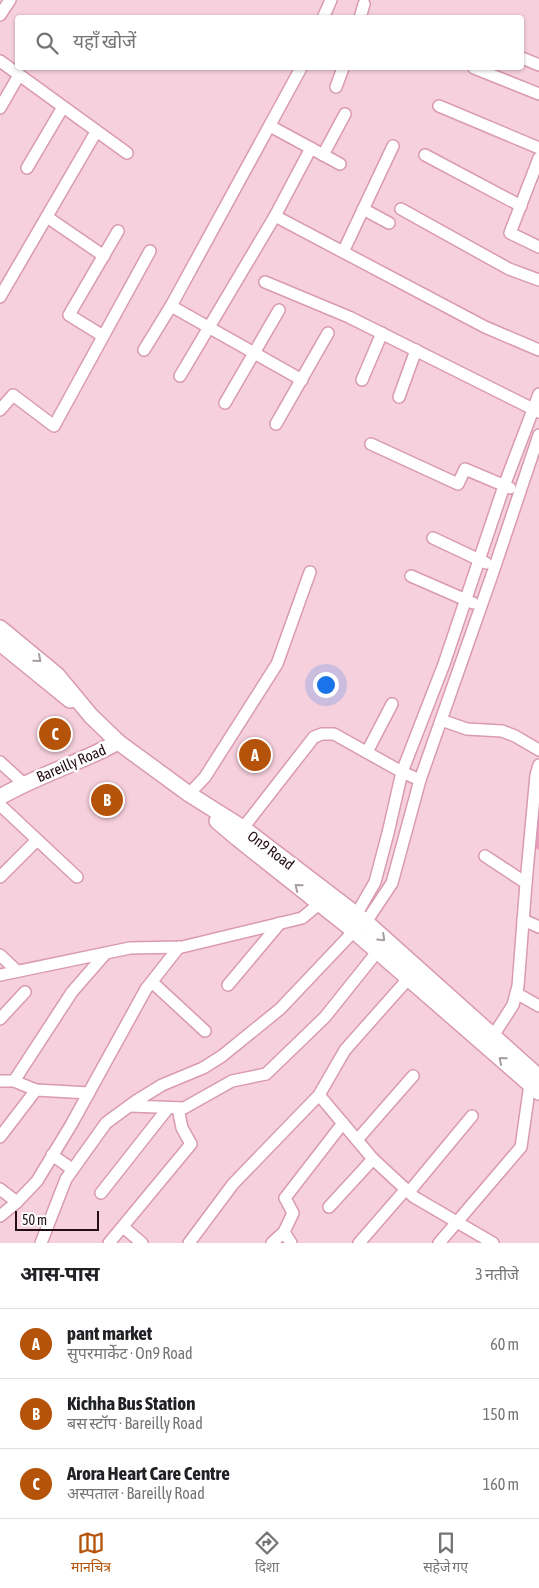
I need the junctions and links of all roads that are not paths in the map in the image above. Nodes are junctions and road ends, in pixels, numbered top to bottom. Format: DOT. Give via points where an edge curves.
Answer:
graph roads {
  1 [pos="10,0"];
  2 [pos="331,0"];
  3 [pos="364,4"];
  4 [pos="0,15"];
  5 [pos="324,15"];
  6 [pos="361,15"];
  7 [pos="524,59"];
  8 [pos="0,61"];
  9 [pos="539,65"];
  10 [pos="300,70"];
  11 [pos="342,70"];
  12 [pos="479,70"];
  13 [pos="19,75"];
  14 [pos="336,88"];
  15 [pos="539,94"];
  16 [pos="439,106"];
  17 [pos="63,107"];
  18 [pos="0,108"];
  19 [pos="344,114"];
  20 [pos="270,126"];
  21 [pos="96,132"];
  22 [pos="393,146"];
  23 [pos="311,148"];
  24 [pos="539,148"];
  25 [pos="126,153"];
  26 [pos="323,155"];
  27 [pos="425,155"];
  28 [pos="539,158"];
  29 [pos="340,164"];
  30 [pos="27,168"];
  31 [pos="520,206"];
  32 [pos="363,209"];
  33 [pos="401,209"];
  34 [pos="275,216"];
  35 [pos="46,217"];
  36 [pos="389,223"];
  37 [pos="118,231"];
  38 [pos="539,247"];
  39 [pos="150,251"];
  40 [pos="343,252"];
  41 [pos="104,256"];
  42 [pos="539,280"];
  43 [pos="265,282"];
  44 [pos="0,297"];
  45 [pos="171,306"];
  46 [pos="279,310"];
  47 [pos="209,328"];
  48 [pos="328,333"];
  49 [pos="382,333"];
  50 [pos="103,336"];
  51 [pos="144,350"];
  52 [pos="416,350"];
  53 [pos="539,350"];
  54 [pos="254,353"];
  55 [pos="180,376"];
  56 [pos="302,380"];
  57 [pos="362,380"];
  58 [pos="539,394"];
  59 [pos="400,397"];
  60 [pos="225,403"];
  61 [pos="0,410"];
  62 [pos="536,411"];
  63 [pos="276,424"];
  64 [pos="538,439"];
  65 [pos="371,444"];
  66 [pos="504,486"];
  67 [pos="520,491"];
  68 [pos="433,538"];
  69 [pos="479,561"];
  70 [pos="495,566"];
  71 [pos="310,572"];
  72 [pos="411,576"];
  73 [pos="465,600"];
  74 [pos="481,606"];
  75 [pos="0,628"];
  76 [pos="0,643"];
  77 [pos="392,704"];
  78 [pos="91,716"];
  79 [pos="441,720"];
  80 [pos="118,742"];
  81 [pos="539,750"];
  82 [pos="367,752"];
  83 [pos="0,762"];
  84 [pos="539,765"];
  85 [pos="402,772"];
  86 [pos="420,780"];
  87 [pos="23,783"];
  88 [pos="0,787"];
  89 [pos="189,794"];
  90 [pos="0,797"];
  91 [pos="0,805"];
  92 [pos="243,828"];
  93 [pos="37,840"];
  94 [pos="485,856"];
  95 [pos="0,877"];
  96 [pos="77,877"];
  97 [pos="526,883"];
  98 [pos="319,904"];
  99 [pos="523,920"];
  100 [pos="280,923"];
  101 [pos="359,923"];
  102 [pos="539,927"];
  103 [pos="179,947"];
  104 [pos="378,952"];
  105 [pos="106,953"];
  106 [pos="0,956"];
  107 [pos="17,971"];
  108 [pos="0,975"];
  109 [pos="408,979"];
  110 [pos="152,982"];
  111 [pos="228,985"];
  112 [pos="25,992"];
  113 [pos="516,993"];
  114 [pos="539,1006"];
  115 [pos="0,1018"];
  116 [pos="205,1031"];
  117 [pos="493,1036"];
  118 [pos="413,1076"];
  119 [pos="0,1081"];
  120 [pos="14,1081"];
  121 [pos="536,1084"];
  122 [pos="36,1090"];
  123 [pos="89,1093"];
  124 [pos="319,1095"];
  125 [pos="130,1106"];
  126 [pos="173,1108"];
  127 [pos="472,1116"];
  128 [pos="343,1123"];
  129 [pos="0,1137"];
  130 [pos="357,1140"];
  131 [pos="52,1155"];
  132 [pos="373,1159"];
  133 [pos="72,1169"];
  134 [pos="0,1189"];
  135 [pos="407,1190"];
  136 [pos="101,1193"];
  137 [pos="17,1202"];
  138 [pos="329,1207"];
  139 [pos="0,1216"];
  140 [pos="456,1222"];
  141 [pos="123,1226"];
  142 [pos="284,1232"];
  143 [pos="489,1242"];
  144 [pos="41,1243"];
  145 [pos="109,1243"];
  146 [pos="142,1243"];
  147 [pos="189,1243"];
  148 [pos="272,1243"];
  149 [pos="291,1243"];
  150 [pos="359,1243"];
  151 [pos="439,1243"];
  1 -- 4 [label="street"];
  2 -- 5 [label="street"];
  3 -- 6 [label="street"];
  7 -- 9 [label="street"];
  8 -- 13 [label="street"];
  10 -- 20 [label="street"];
  11 -- 14 [label="street"];
  12 -- 15 [label="street"];
  13 -- 17 [label="street"];
  13 -- 18 [label="street"];
  16 -- 24 [label="street"];
  17 -- 21 [label="street"];
  17 -- 30 [label="street"];
  19 -- 26 [label="street"];
  20 -- 23 [label="street"];
  20 -- 45 [label="street"];
  21 -- 25 [label="street"];
  21 -- 35 [label="street"];
  22 -- 32 [label="street"];
  23 -- 26 [label="street"];
  23 -- 34 [label="street"];
  26 -- 29 [label="street"];
  27 -- 31 [label="street"];
  28 -- 31 [label="street"];
  31 -- 38 [label="street" via="510,233"];
  32 -- 36 [label="street"];
  32 -- 40 [label="street"];
  33 -- 42 [label="street" via="509,269"];
  34 -- 40 [label="street"];
  34 -- 47 [label="street"];
  35 -- 41 [label="street"];
  35 -- 44 [label="street"];
  37 -- 41 [label="street"];
  39 -- 50 [label="street"];
  40 -- 53 [label="street" via="485,328"];
  41 -- 50 [label="street" via="69,315"];
  43 -- 49 [label="street"];
  45 -- 47 [label="street"];
  45 -- 51 [label="street"];
  46 -- 54 [label="street"];
  47 -- 54 [label="street"];
  47 -- 55 [label="street"];
  48 -- 56 [label="street"];
  49 -- 52 [label="street"];
  49 -- 57 [label="street"];
  50 -- 61 [label="street" via="54,426 13,395"];
  52 -- 59 [label="street"];
  52 -- 62 [label="street"];
  54 -- 56 [label="street"];
  54 -- 60 [label="street"];
  56 -- 63 [label="street"];
  58 -- 62 [label="street"];
  62 -- 66 [label="street"];
  64 -- 67 [label="street"];
  65 -- 66 [label="street" via="458,484 465,469"];
  66 -- 67 [label="street"];
  66 -- 69 [label="street"];
  67 -- 70 [label="street"];
  68 -- 69 [label="street"];
  69 -- 70 [label="street"];
  69 -- 73 [label="street"];
  70 -- 74 [label="street"];
  71 -- 89 [label="street" via="277,664 205,777"];
  72 -- 73 [label="street"];
  73 -- 74 [label="street"];
  73 -- 85 [label="street"];
  74 -- 79 [label="street"];
  75 -- 78 [label="main road, On9 Road, one-way" via="57,675"];
  76 -- 78 [label="main road"];
  77 -- 82 [label="street"];
  78 -- 80 [label="main road, On9 Road"];
  79 -- 81 [label="street" via="467,729 502,731"];
  79 -- 86 [label="street"];
  80 -- 87 [label="main road, Bareilly Road"];
  80 -- 89 [label="main road, On9 Road"];
  82 -- 85 [label="street"];
  82 -- 92 [label="street" via="334,734 314,737"];
  83 -- 87 [label="street"];
  84 -- 97 [label="street"];
  85 -- 86 [label="street"];
  85 -- 101 [label="street" via="375,882"];
  86 -- 101 [label="street" via="392,883"];
  87 -- 88 [label="main road, Bareilly Road"];
  87 -- 90 [label="main road, Bareilly Road"];
  89 -- 92 [label="main road, On9 Road"];
  98 -- 89 [label="main road, one-way" via="237,838"];
  91 -- 93 [label="street"];
  92 -- 101 [label="main road, On9 Road"];
  93 -- 95 [label="street"];
  93 -- 96 [label="street"];
  94 -- 97 [label="street"];
  97 -- 99 [label="street"];
  98 -- 100 [label="street" via="302,918"];
  98 -- 101 [label="main road"];
  99 -- 102 [label="street"];
  99 -- 113 [label="street"];
  100 -- 103 [label="street"];
  100 -- 111 [label="street"];
  101 -- 104 [label="main road"];
  101 -- 117 [label="main road, On9 Road, one-way"];
  101 -- 125 [label="street" via="280,1008 222,1056 203,1068 162,1085"];
  103 -- 105 [label="street" via="130,948"];
  103 -- 110 [label="street"];
  104 -- 109 [label="main road"];
  104 -- 126 [label="street" via="325,1017 266,1074 232,1081 184,1108"];
  105 -- 107 [label="street"];
  105 -- 120 [label="street" via="72,992"];
  106 -- 107 [label="street"];
  107 -- 108 [label="street"];
  121 -- 109 [label="main road, one-way"];
  109 -- 124 [label="street" via="345,1050"];
  110 -- 116 [label="street"];
  110 -- 123 [label="street"];
  112 -- 115 [label="street"];
  113 -- 114 [label="street"];
  113 -- 117 [label="street" via="513,1006"];
  117 -- 121 [label="main road, On9 Road"];
  118 -- 130 [label="street"];
  119 -- 120 [label="street"];
  120 -- 122 [label="street"];
  121 -- 140 [label="street" via="521,1147"];
  122 -- 123 [label="street"];
  122 -- 129 [label="street"];
  123 -- 131 [label="street"];
  124 -- 128 [label="street"];
  124 -- 147 [label="street" via="233,1184"];
  125 -- 126 [label="street"];
  125 -- 133 [label="street" via="106,1123"];
  126 -- 136 [label="street"];
  126 -- 141 [label="street" via="191,1144"];
  127 -- 135 [label="street"];
  128 -- 130 [label="street"];
  128 -- 142 [label="street" via="285,1198 293,1213"];
  130 -- 132 [label="street"];
  131 -- 133 [label="street"];
  131 -- 137 [label="street" via="37,1181"];
  132 -- 135 [label="street"];
  132 -- 138 [label="street"];
  133 -- 144 [label="street"];
  134 -- 137 [label="street"];
  135 -- 140 [label="street"];
  135 -- 150 [label="street"];
  137 -- 139 [label="street"];
  140 -- 143 [label="street"];
  140 -- 151 [label="street"];
  141 -- 145 [label="street"];
  141 -- 146 [label="street"];
  142 -- 148 [label="street"];
  142 -- 149 [label="street"];
}
